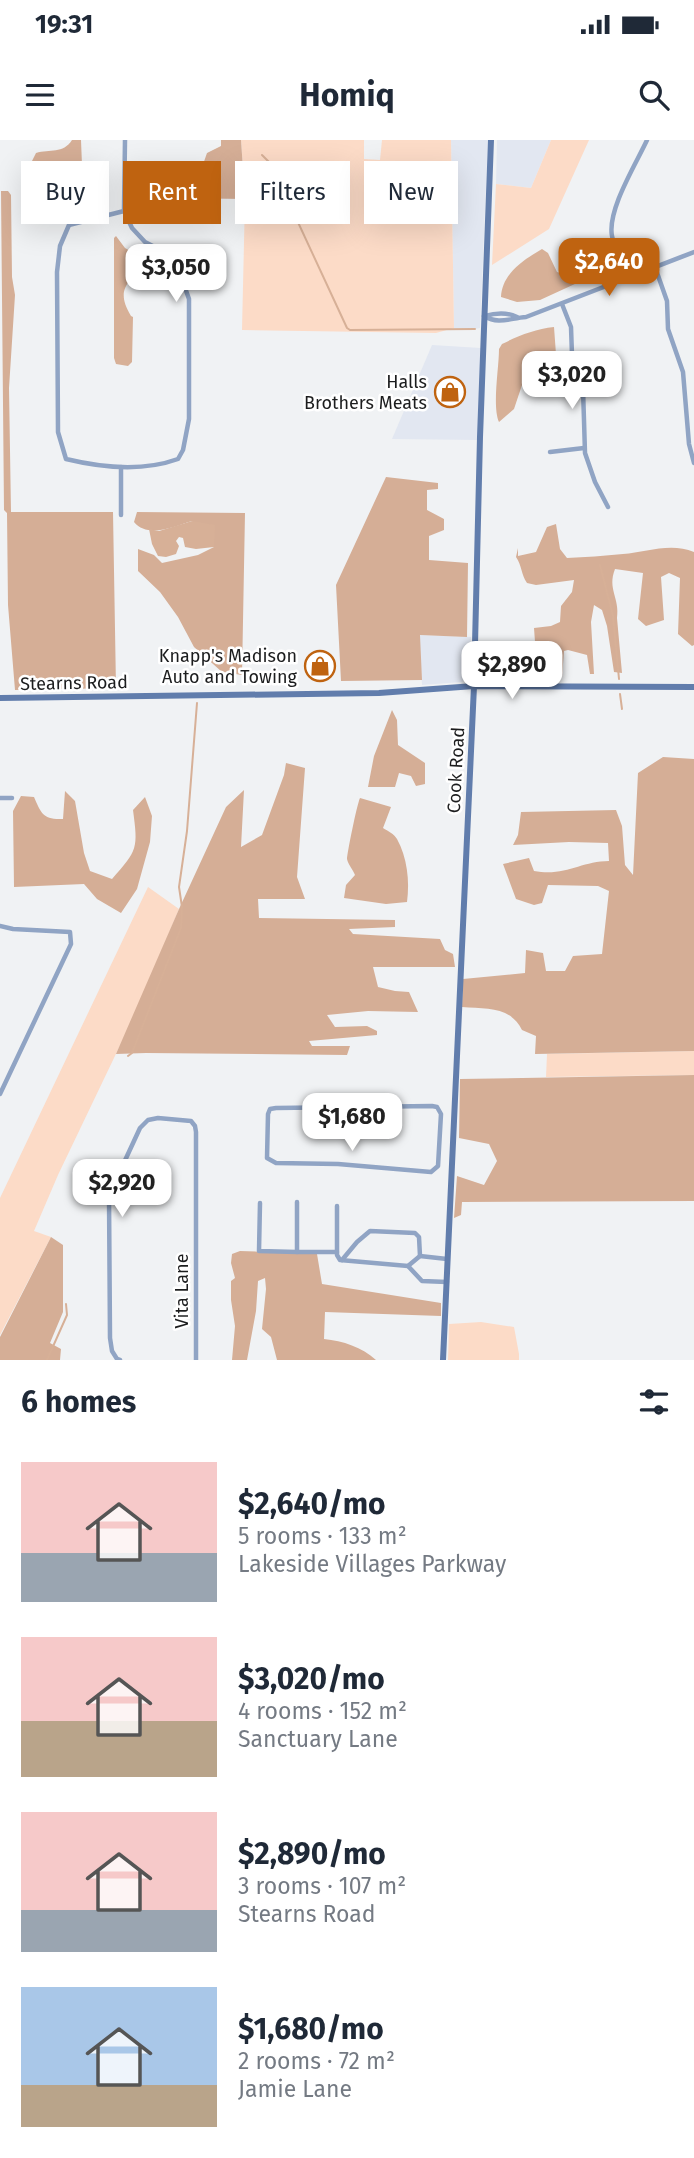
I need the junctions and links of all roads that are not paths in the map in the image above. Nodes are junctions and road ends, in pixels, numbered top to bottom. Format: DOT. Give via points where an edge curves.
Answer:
graph roads {
  1 [pos="125,140"];
  2 [pos="491,140"];
  3 [pos="647,140"];
  4 [pos="125,161"];
  5 [pos="123,211"];
  6 [pos="130,224"];
  7 [pos="694,252"];
  8 [pos="655,267"];
  9 [pos="626,277"];
  10 [pos="562,304"];
  11 [pos="484,316"];
  12 [pos="690,412"];
  13 [pos="584,448"];
  14 [pos="550,452"];
  15 [pos="694,463"];
  16 [pos="121,467"];
  17 [pos="608,507"];
  18 [pos="121,515"];
  19 [pos="474,686"];
  20 [pos="694,687"];
  21 [pos="0,698"];
  22 [pos="0,798"];
  23 [pos="12,798"];
  24 [pos="0,926"];
  25 [pos="0,1094"];
  26 [pos="440,1149"];
  27 [pos="453,1149"];
  28 [pos="297,1202"];
  29 [pos="260,1203"];
  30 [pos="337,1206"];
  31 [pos="297,1252"];
  32 [pos="337,1252"];
  33 [pos="420,1256"];
  34 [pos="448,1259"];
  35 [pos="342,1261"];
  36 [pos="408,1266"];
  37 [pos="447,1282"];
  38 [pos="120,1360"];
  39 [pos="195,1360"];
  40 [pos="443,1360"];
  1 -- 4 [label="street"];
  2 -- 11 [label="street, Cook Road"];
  3 -- 9 [label="street" via="612,221"];
  5 -- 16 [label="street" via="68,225 57,272 58,432 66,459"];
  6 -- 16 [label="street" via="145,242 174,257 185,284 189,299 189,419 178,459 148,467"];
  7 -- 8 [label="street"];
  8 -- 9 [label="street"];
  8 -- 12 [label="street" via="667,301 668,329"];
  9 -- 10 [label="street"];
  10 -- 11 [label="street" via="526,317"];
  10 -- 13 [label="street" via="583,388"];
  11 -- 19 [label="street, Cook Road"];
  12 -- 15 [label="street"];
  13 -- 14 [label="street"];
  13 -- 17 [label="street"];
  16 -- 18 [label="street"];
  19 -- 20 [label="street, Stearns Road"];
  19 -- 21 [label="street, Stearns Road" via="379,693"];
  19 -- 27 [label="street, Cook Road"];
  22 -- 23 [label="street"];
  24 -- 25 [label="street" via="70,932 71,944"];
  26 -- 26 [label="street" via="438,1166 431,1172 276,1163 267,1158 268,1114 276,1108 437,1107"];
  26 -- 27 [label="street"];
  27 -- 34 [label="street, Cook Road"];
  28 -- 31 [label="street"];
  29 -- 31 [label="street" via="260,1251"];
  30 -- 32 [label="street"];
  31 -- 32 [label="street"];
  32 -- 35 [label="street"];
  33 -- 34 [label="street"];
  33 -- 35 [label="street" via="415,1233 370,1231"];
  33 -- 36 [label="street"];
  34 -- 37 [label="street, Cook Road"];
  35 -- 36 [label="street"];
  36 -- 37 [label="street" via="422,1282"];
  37 -- 40 [label="street, Cook Road"];
  38 -- 39 [label="street, Vita Lane" via="112,1351 110,1338 109,1195 140,1128 158,1118 191,1121 195,1126"];
}
